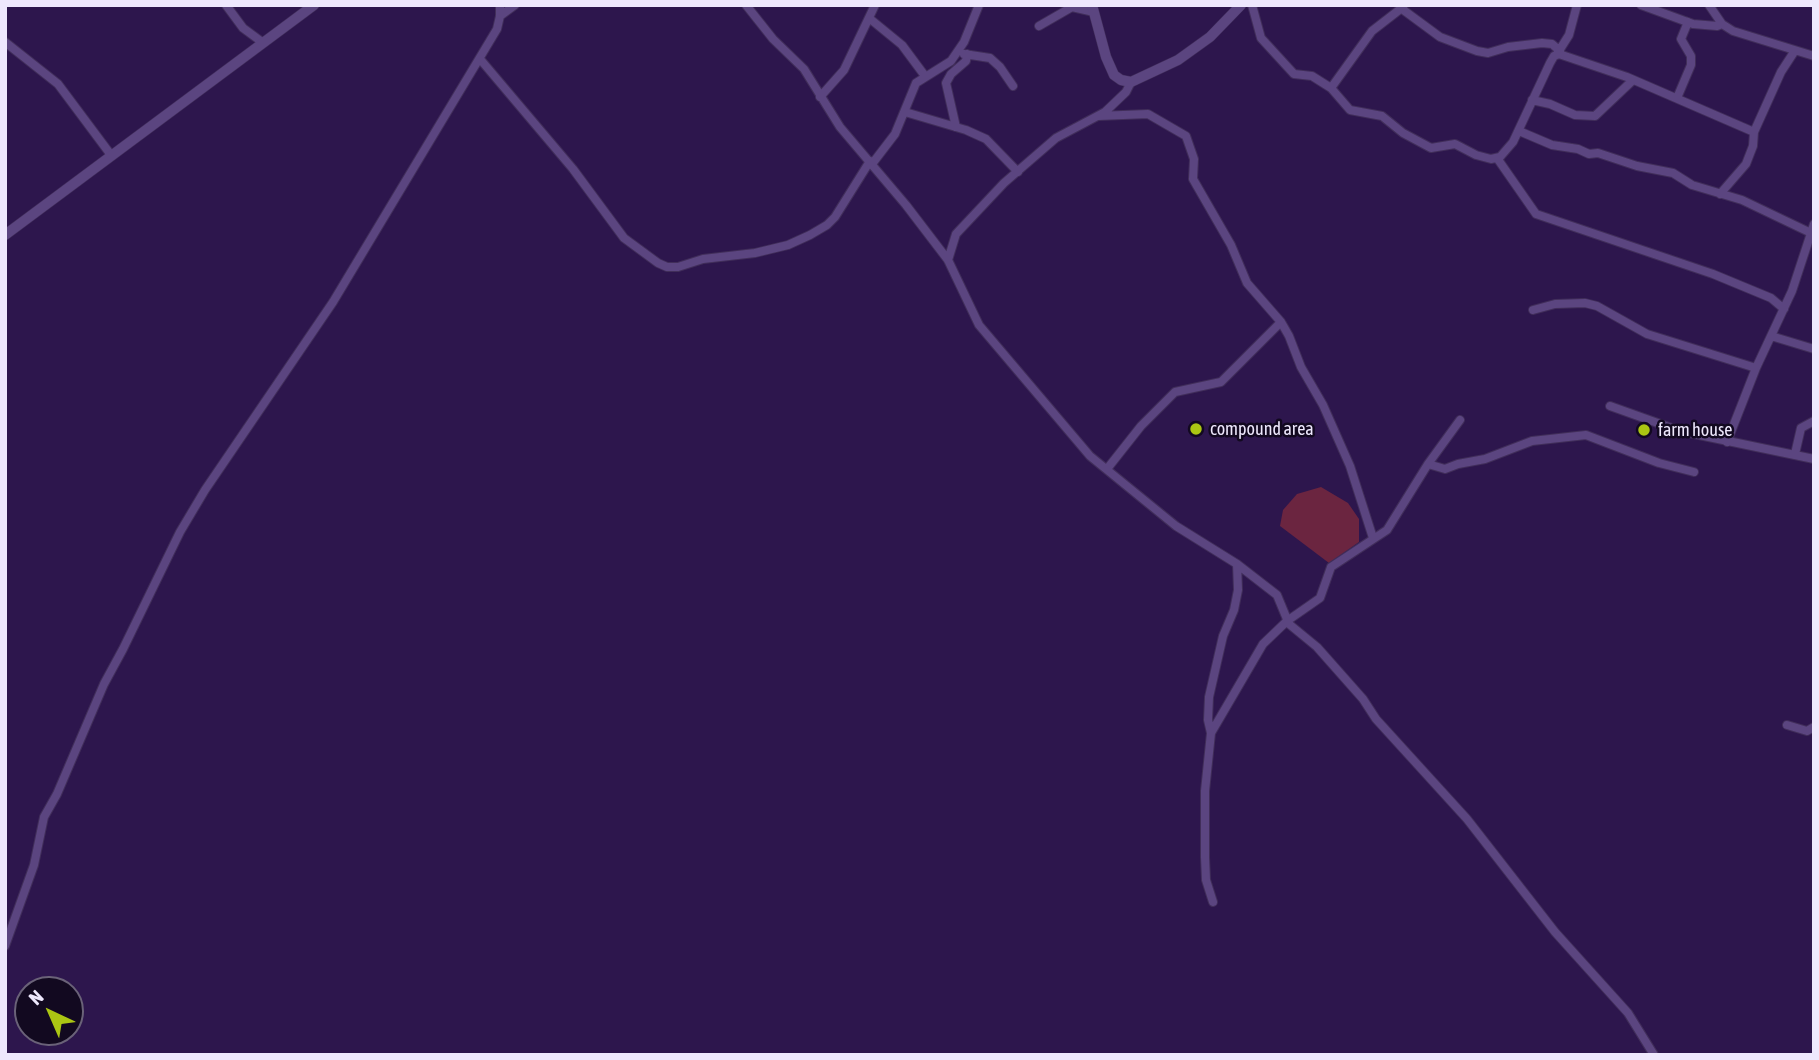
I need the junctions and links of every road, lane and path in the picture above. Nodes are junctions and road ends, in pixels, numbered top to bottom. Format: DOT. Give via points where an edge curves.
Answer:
graph roads {
  1 [pos="226,5"];
  2 [pos="314,5"];
  3 [pos="500,5"];
  4 [pos="515,5"];
  5 [pos="746,5"];
  6 [pos="875,5"];
  7 [pos="979,5"];
  8 [pos="1241,5"];
  9 [pos="1252,5"];
  10 [pos="1577,5"];
  11 [pos="1641,5"];
  12 [pos="1403,7"];
  13 [pos="1711,7"];
  14 [pos="1093,8"];
  15 [pos="500,16"];
  16 [pos="869,18"];
  17 [pos="1688,22"];
  18 [pos="1722,24"];
  19 [pos="1039,26"];
  20 [pos="5,42"];
  21 [pos="262,42"];
  22 [pos="1794,52"];
  23 [pos="957,53"];
  24 [pos="1558,53"];
  25 [pos="967,54"];
  26 [pos="1814,56"];
  27 [pos="480,59"];
  28 [pos="925,76"];
  29 [pos="1633,80"];
  30 [pos="1131,82"];
  31 [pos="1013,86"];
  32 [pos="1331,88"];
  33 [pos="820,97"];
  34 [pos="1677,98"];
  35 [pos="1532,100"];
  36 [pos="905,113"];
  37 [pos="1098,116"];
  38 [pos="956,127"];
  39 [pos="1519,131"];
  40 [pos="1754,132"];
  41 [pos="111,155"];
  42 [pos="1497,158"];
  43 [pos="871,162"];
  44 [pos="1018,172"];
  45 [pos="1720,194"];
  46 [pos="1812,229"];
  47 [pos="5,234"];
  48 [pos="948,260"];
  49 [pos="1784,309"];
  50 [pos="1533,310"];
  51 [pos="1280,322"];
  52 [pos="1771,336"];
  53 [pos="1814,349"];
  54 [pos="1756,368"];
  55 [pos="1611,406"];
  56 [pos="1460,420"];
  57 [pos="1814,421"];
  58 [pos="1727,442"];
  59 [pos="1795,454"];
  60 [pos="1814,459"];
  61 [pos="1427,464"];
  62 [pos="1107,469"];
  63 [pos="1694,472"];
  64 [pos="1373,538"];
  65 [pos="1237,564"];
  66 [pos="1287,621"];
  67 [pos="1787,725"];
  68 [pos="1814,727"];
  69 [pos="1211,733"];
  70 [pos="1213,902"];
  71 [pos="5,946"];
  72 [pos="1654,1055"];
  1 -- 21 [label="street" via="243,28"];
  2 -- 21 [label="street"];
  3 -- 15 [label="street"];
  4 -- 15 [label="street"];
  5 -- 33 [label="street" via="804,69"];
  6 -- 16 [label="street"];
  7 -- 23 [label="street"];
  8 -- 30 [label="street" via="1210,37 1178,60"];
  9 -- 32 [label="street" via="1261,38 1289,69"];
  10 -- 24 [label="street" via="1569,35"];
  11 -- 17 [label="street"];
  12 -- 24 [label="street" via="1440,37 1483,53 1542,43 1555,45"];
  12 -- 32 [label="street" via="1372,31"];
  13 -- 18 [label="street"];
  14 -- 19 [label="street" via="1072,7"];
  14 -- 30 [label="street" via="1114,75"];
  15 -- 27 [label="street"];
  16 -- 28 [label="street" via="910,54"];
  16 -- 33 [label="street" via="844,69"];
  17 -- 18 [label="street"];
  17 -- 34 [label="street" via="1681,39 1691,65"];
  18 -- 22 [label="street"];
  20 -- 41 [label="street" via="58,84"];
  21 -- 41 [label="street"];
  22 -- 26 [label="street"];
  22 -- 40 [label="street"];
  23 -- 25 [label="street"];
  23 -- 28 [label="street"];
  24 -- 29 [label="street"];
  24 -- 35 [label="street"];
  25 -- 31 [label="street" via="990,58"];
  25 -- 38 [label="street" via="946,83"];
  27 -- 43 [label="street" via="573,169 624,238 667,267 755,253 810,235 835,217"];
  27 -- 71 [label="street" via="333,302 180,532 44,817 34,865"];
  28 -- 36 [label="street" via="914,86"];
  29 -- 34 [label="street"];
  29 -- 35 [label="street" via="1590,117"];
  30 -- 37 [label="street" via="1116,103"];
  32 -- 42 [label="street" via="1350,110 1382,116 1430,148 1455,144 1476,155"];
  33 -- 43 [label="street"];
  34 -- 40 [label="street"];
  35 -- 39 [label="street"];
  36 -- 38 [label="street"];
  36 -- 43 [label="street" via="895,134"];
  37 -- 44 [label="street" via="1056,138"];
  37 -- 51 [label="street" via="1148,114 1186,136 1194,159 1193,180 1247,283"];
  38 -- 44 [label="street" via="990,142"];
  39 -- 42 [label="street" via="1511,147"];
  39 -- 45 [label="street" via="1552,145 1673,173"];
  40 -- 45 [label="street" via="1746,164"];
  41 -- 47 [label="street"];
  42 -- 49 [label="street" via="1536,214 1713,274 1771,298"];
  43 -- 48 [label="street"];
  44 -- 48 [label="street" via="956,234"];
  45 -- 46 [label="street"];
  46 -- 49 [label="street"];
  48 -- 62 [label="street" via="979,325 1090,456"];
  49 -- 52 [label="street"];
  50 -- 54 [label="street" via="1555,304 1597,306 1647,334"];
  51 -- 62 [label="street" via="1221,382 1175,392"];
  51 -- 64 [label="street" via="1350,466"];
  52 -- 53 [label="street"];
  52 -- 54 [label="street"];
  54 -- 58 [label="street"];
  55 -- 58 [label="street"];
  56 -- 61 [label="street"];
  57 -- 59 [label="street" via="1801,428"];
  58 -- 59 [label="street"];
  59 -- 60 [label="street"];
  61 -- 63 [label="street" via="1445,469 1532,441 1587,435"];
  61 -- 64 [label="street" via="1387,530"];
  62 -- 65 [label="street" via="1176,526"];
  64 -- 66 [label="street" via="1331,567 1320,598"];
  65 -- 66 [label="street" via="1280,598"];
  65 -- 69 [label="street" via="1234,610 1209,697"];
  66 -- 69 [label="street" via="1254,657"];
  66 -- 72 [label="street" via="1317,647 1467,819 1555,932 1628,1013"];
  67 -- 68 [label="street" via="1807,731"];
  69 -- 70 [label="street" via="1205,857"];
}
